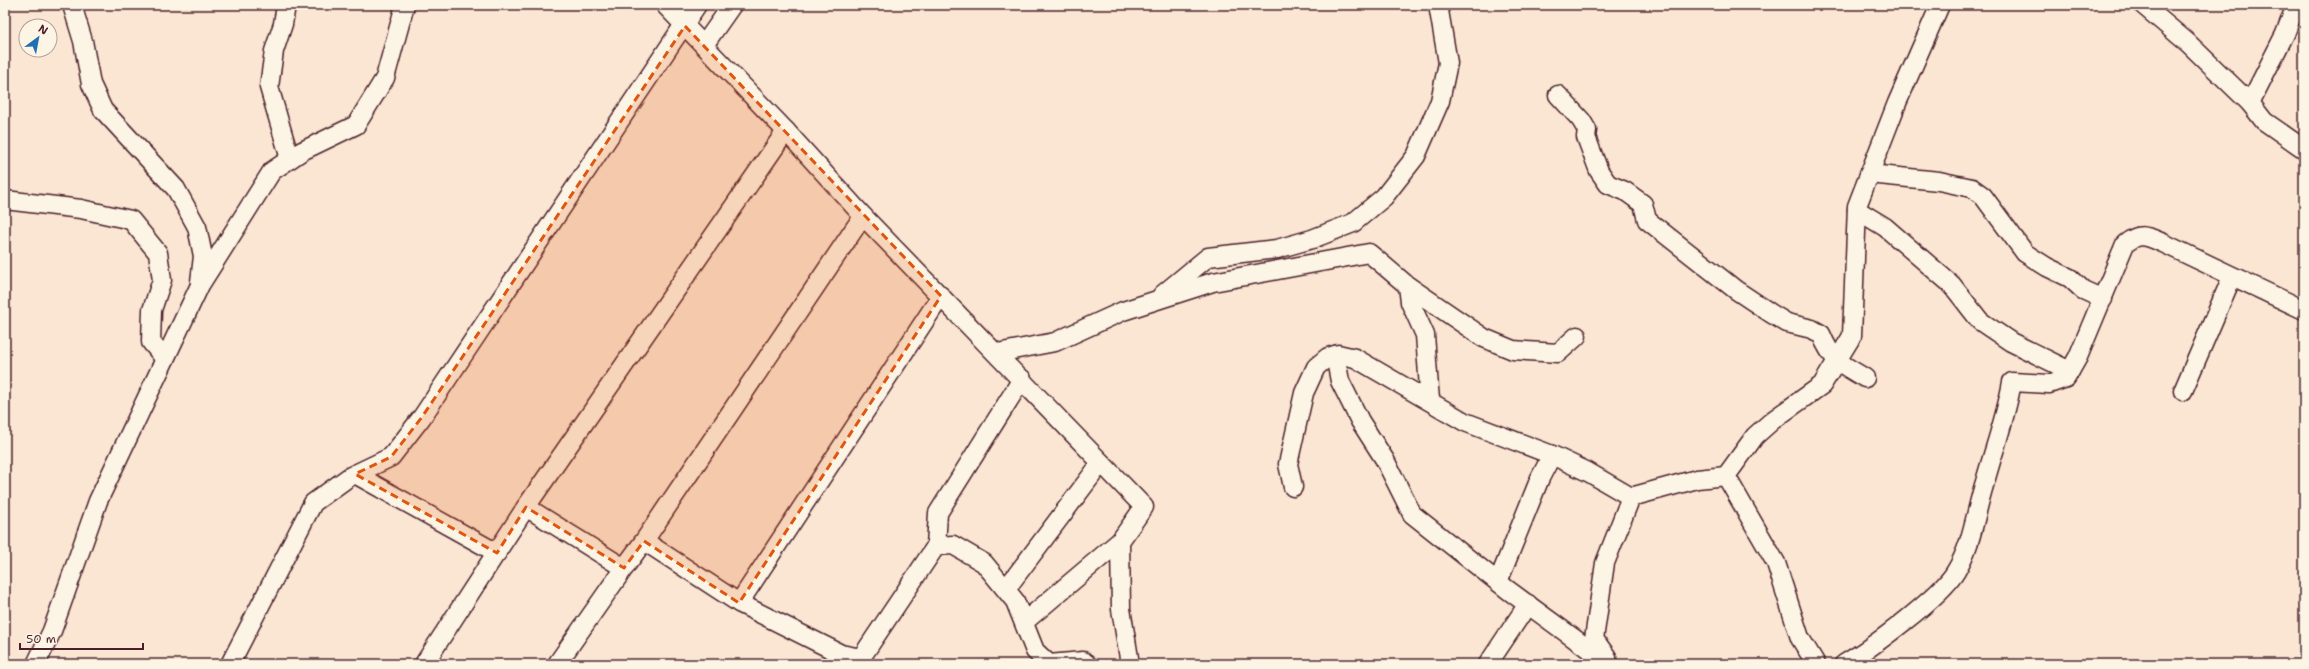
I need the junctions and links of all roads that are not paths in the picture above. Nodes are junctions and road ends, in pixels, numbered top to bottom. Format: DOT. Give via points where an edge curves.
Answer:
graph roads {
  1 [pos="72,5"];
  2 [pos="286,5"];
  3 [pos="405,5"];
  4 [pos="665,5"];
  5 [pos="697,5"];
  6 [pos="732,5"];
  7 [pos="1438,5"];
  8 [pos="1940,5"];
  9 [pos="2143,5"];
  10 [pos="2296,5"];
  11 [pos="685,26"];
  12 [pos="704,45"];
  13 [pos="1558,95"];
  14 [pos="2250,103"];
  15 [pos="786,131"];
  16 [pos="2304,149"];
  17 [pos="290,159"];
  18 [pos="1869,174"];
  19 [pos="5,200"];
  20 [pos="1857,210"];
  21 [pos="863,216"];
  22 [pos="2232,277"];
  23 [pos="200,285"];
  24 [pos="1408,286"];
  25 [pos="941,296"];
  26 [pos="2103,299"];
  27 [pos="1157,300"];
  28 [pos="2304,310"];
  29 [pos="1577,336"];
  30 [pos="997,353"];
  31 [pos="1334,355"];
  32 [pos="165,359"];
  33 [pos="1836,361"];
  34 [pos="2070,370"];
  35 [pos="1865,378"];
  36 [pos="1022,379"];
  37 [pos="2183,391"];
  38 [pos="1430,401"];
  39 [pos="1552,455"];
  40 [pos="1101,463"];
  41 [pos="355,474"];
  42 [pos="1726,476"];
  43 [pos="1293,488"];
  44 [pos="1631,497"];
  45 [pos="526,508"];
  46 [pos="644,541"];
  47 [pos="1120,541"];
  48 [pos="936,546"];
  49 [pos="497,553"];
  50 [pos="624,568"];
  51 [pos="1498,582"];
  52 [pos="1006,589"];
  53 [pos="739,603"];
  54 [pos="1528,604"];
  55 [pos="1024,622"];
  56 [pos="838,659"];
  57 [pos="865,661"];
  58 [pos="36,664"];
  59 [pos="230,664"];
  60 [pos="424,664"];
  61 [pos="557,664"];
  62 [pos="1087,664"];
  63 [pos="1130,664"];
  64 [pos="1488,664"];
  65 [pos="1611,664"];
  66 [pos="1816,664"];
  67 [pos="1844,664"];
  1 -- 23 [label="street" via="83,41 91,84 103,110 176,189 196,227 203,256"];
  2 -- 17 [label="street" via="274,51 269,87"];
  3 -- 17 [label="street" via="385,78 356,125"];
  4 -- 11 [label="street"];
  5 -- 11 [label="street"];
  6 -- 12 [label="street"];
  7 -- 27 [label="street" via="1448,63 1440,101 1416,156 1384,197 1353,223 1312,239 1277,248 1208,257"];
  8 -- 18 [label="street"];
  9 -- 14 [label="street" via="2188,43"];
  10 -- 14 [label="street" via="2285,34"];
  11 -- 12 [label="street"];
  11 -- 41 [label="street" via="422,417 391,456"];
  12 -- 15 [label="street"];
  13 -- 33 [label="street" via="1584,125 1590,152 1608,184 1625,191 1643,204 1647,220 1736,290 1787,323 1821,334 1827,350"];
  14 -- 16 [label="street" via="2264,121"];
  15 -- 21 [label="street"];
  15 -- 45 [label="street"];
  17 -- 23 [label="street" via="272,170"];
  18 -- 20 [label="street"];
  18 -- 26 [label="street" via="1939,181 1972,188 1983,196 2025,253 2070,278 2083,290"];
  19 -- 32 [label="street" via="81,209 131,220 158,253 162,280 152,310 151,342"];
  20 -- 33 [label="street" via="1852,336"];
  20 -- 34 [label="street" via="1885,227 1952,285 1980,321 2011,342"];
  21 -- 25 [label="street"];
  21 -- 46 [label="street"];
  22 -- 26 [label="street" via="2152,238 2135,236 2125,244"];
  22 -- 28 [label="street"];
  22 -- 37 [label="street"];
  23 -- 32 [label="street"];
  24 -- 27 [label="street" via="1369,253 1213,282"];
  24 -- 29 [label="street" via="1484,338 1513,350 1558,353"];
  24 -- 38 [label="street" via="1410,302 1425,335"];
  25 -- 30 [label="street"];
  25 -- 53 [label="street"];
  26 -- 34 [label="street" via="2078,358"];
  27 -- 30 [label="street" via="1123,311 1056,342"];
  30 -- 36 [label="street"];
  31 -- 38 [label="street" via="1355,358"];
  31 -- 43 [label="street" via="1316,367 1304,393 1288,464"];
  31 -- 51 [label="street" via="1340,382 1412,514"];
  32 -- 58 [label="street" via="98,501 52,631"];
  33 -- 35 [label="street"];
  33 -- 42 [label="street" via="1822,384 1755,436"];
  34 -- 67 [label="street" via="2066,378 2049,384 2012,382 1970,542 1955,572 1935,596 1859,656"];
  36 -- 40 [label="street"];
  36 -- 48 [label="street" via="938,513"];
  38 -- 39 [label="street" via="1465,422"];
  39 -- 44 [label="street"];
  39 -- 51 [label="street" via="1540,478"];
  40 -- 47 [label="street" via="1144,507"];
  40 -- 52 [label="street"];
  41 -- 49 [label="street"];
  41 -- 59 [label="street" via="313,503"];
  42 -- 44 [label="street" via="1697,479"];
  42 -- 66 [label="street" via="1776,563 1800,638"];
  44 -- 65 [label="street" via="1605,563 1594,639"];
  45 -- 49 [label="street"];
  45 -- 50 [label="street"];
  46 -- 50 [label="street"];
  46 -- 53 [label="street"];
  47 -- 55 [label="street"];
  47 -- 63 [label="street" via="1121,609"];
  48 -- 52 [label="street" via="953,545 984,563"];
  48 -- 57 [label="street"];
  49 -- 60 [label="street"];
  50 -- 61 [label="street"];
  51 -- 54 [label="street"];
  52 -- 55 [label="street" via="1015,600"];
  53 -- 56 [label="street"];
  54 -- 64 [label="street"];
  54 -- 65 [label="street"];
  55 -- 62 [label="street" via="1035,652 1049,664 1083,661"];
  56 -- 57 [label="street"];
}
